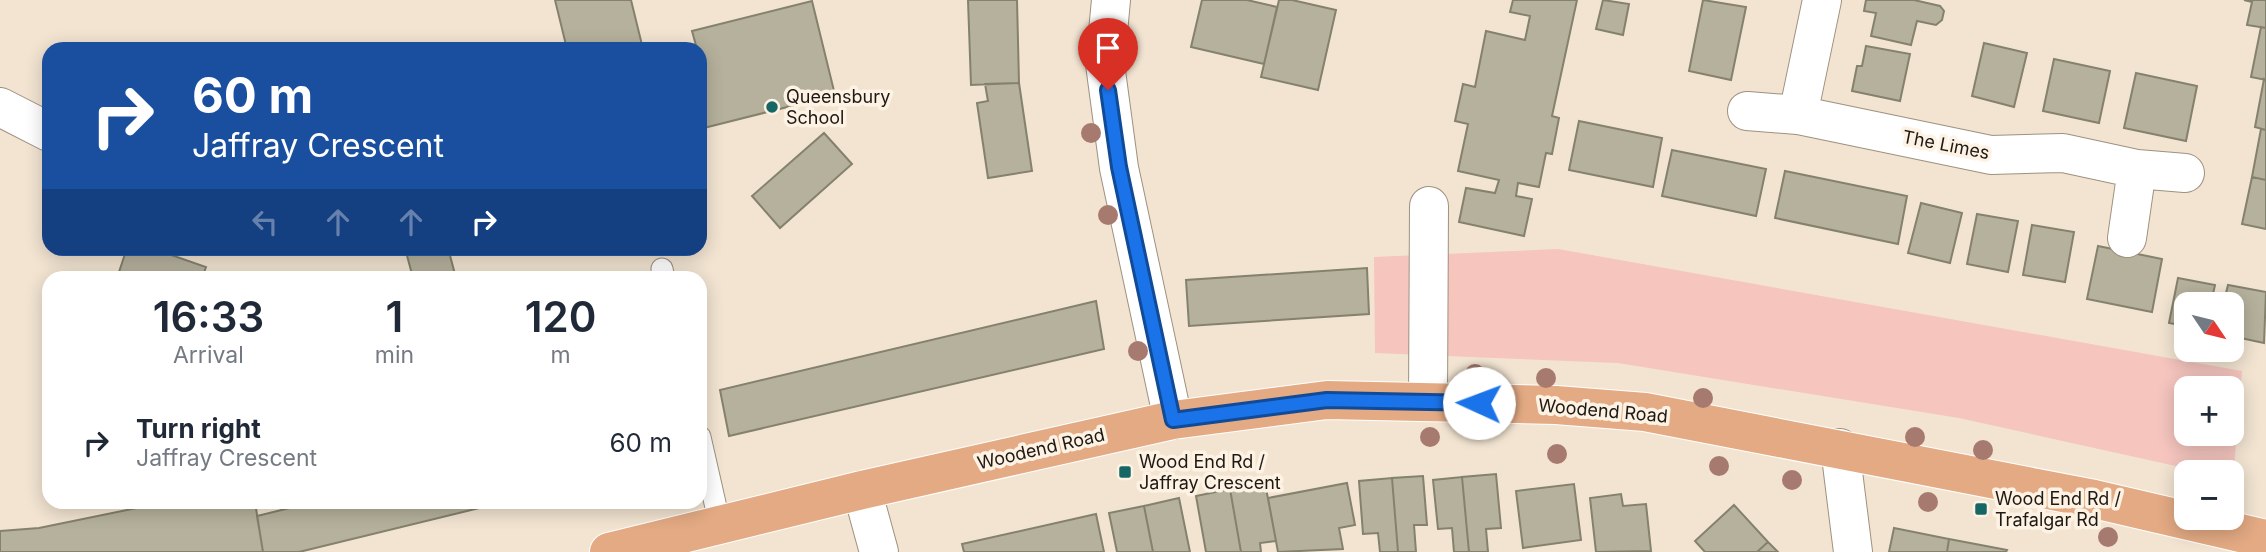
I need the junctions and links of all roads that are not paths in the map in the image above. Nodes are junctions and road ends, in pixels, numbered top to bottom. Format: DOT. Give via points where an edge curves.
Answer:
graph roads {
  1 [pos="1111,0"];
  2 [pos="1822,0"];
  3 [pos="0,107"];
  4 [pos="1747,111"];
  5 [pos="1798,115"];
  6 [pos="42,128"];
  7 [pos="2137,169"];
  8 [pos="2185,173"];
  9 [pos="1429,206"];
  10 [pos="2127,238"];
  11 [pos="1428,401"];
  12 [pos="1173,420"];
  13 [pos="1840,448"];
  14 [pos="707,468"];
  15 [pos="862,490"];
  16 [pos="720,525"];
  17 [pos="2266,539"];
  18 [pos="609,552"];
  19 [pos="879,552"];
  20 [pos="1853,552"];
  1 -- 12 [label="street" via="1105,64 1119,167"];
  2 -- 5 [label="street"];
  3 -- 6 [label="street"];
  4 -- 5 [label="street, The Limes"];
  5 -- 7 [label="street, The Limes" via="1992,155 2063,153"];
  7 -- 8 [label="street, The Limes"];
  7 -- 10 [label="street"];
  9 -- 11 [label="street"];
  11 -- 12 [label="main road, Woodend Road" via="1327,400"];
  11 -- 13 [label="main road, Woodend Road" via="1645,412"];
  12 -- 15 [label="main road, Woodend Road"];
  13 -- 17 [label="main road, Woodend Road"];
  13 -- 20 [label="street"];
  14 -- 16 [label="lane"];
  15 -- 16 [label="main road, Woodend Road"];
  15 -- 19 [label="street"];
  16 -- 18 [label="main road, Woodend Road"];
}
